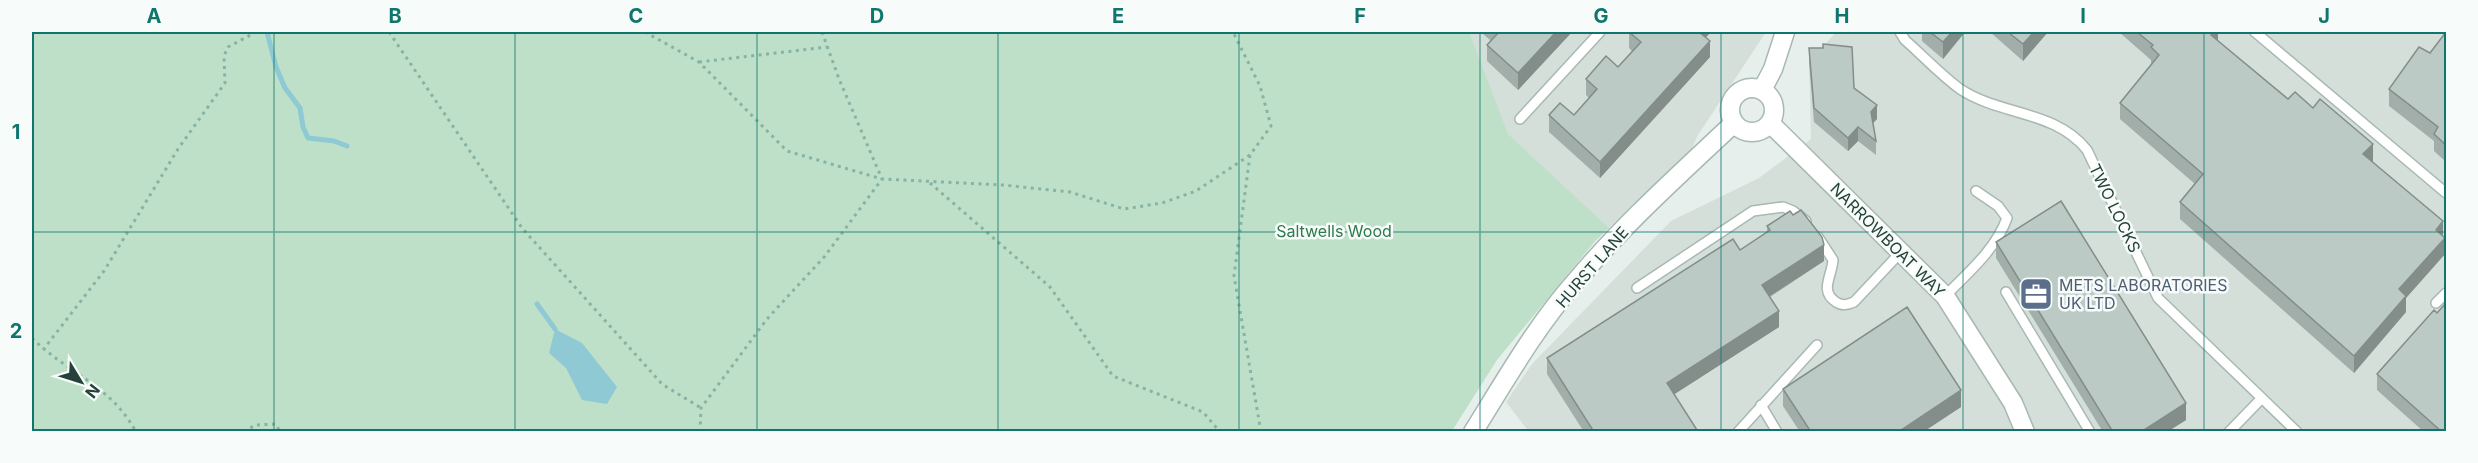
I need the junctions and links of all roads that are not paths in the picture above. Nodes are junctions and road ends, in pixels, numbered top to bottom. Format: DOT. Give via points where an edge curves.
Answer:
graph roads {
  1 [pos="1600,32"];
  2 [pos="1785,32"];
  3 [pos="1900,32"];
  4 [pos="2255,32"];
  5 [pos="1762,90"];
  6 [pos="1520,119"];
  7 [pos="1734,123"];
  8 [pos="1770,123"];
  9 [pos="1976,191"];
  10 [pos="2446,193"];
  11 [pos="1901,252"];
  12 [pos="1637,288"];
  13 [pos="2006,292"];
  14 [pos="2446,293"];
  15 [pos="1945,296"];
  16 [pos="2436,303"];
  17 [pos="1817,345"];
  18 [pos="2262,398"];
  19 [pos="1761,405"];
  20 [pos="1473,432"];
  21 [pos="1738,432"];
  22 [pos="1777,432"];
  23 [pos="2025,432"];
  24 [pos="2090,432"];
  25 [pos="2229,432"];
  26 [pos="2297,432"];
  1 -- 6 [label="lane"];
  2 -- 5 [label="street"];
  3 -- 18 [label="lane, TWO LOCKS" via="1961,89 2060,126 2075,136 2087,150 2158,298"];
  4 -- 10 [label="lane"];
  5 -- 7 [label="street" via="1750,88 1736,95 1730,106"];
  5 -- 8 [label="street" via="1775,109"];
  7 -- 8 [label="street" via="1740,129 1755,132"];
  7 -- 20 [label="street, HURST LANE" via="1653,199 1575,282 1508,375"];
  8 -- 11 [label="street, NARROWBOAT WAY"];
  9 -- 15 [label="lane" via="1998,206 2007,218 1975,266"];
  11 -- 12 [label="lane" via="1854,302 1837,303 1826,289 1833,261 1828,250 1802,217 1783,207 1769,207 1743,216"];
  11 -- 15 [label="street, NARROWBOAT WAY"];
  13 -- 24 [label="lane"];
  14 -- 16 [label="lane"];
  15 -- 23 [label="street, NARROWBOAT WAY" via="2013,403"];
  17 -- 19 [label="lane"];
  18 -- 25 [label="lane"];
  18 -- 26 [label="lane, TWO LOCKS"];
  19 -- 21 [label="lane"];
  19 -- 22 [label="lane"];
}
